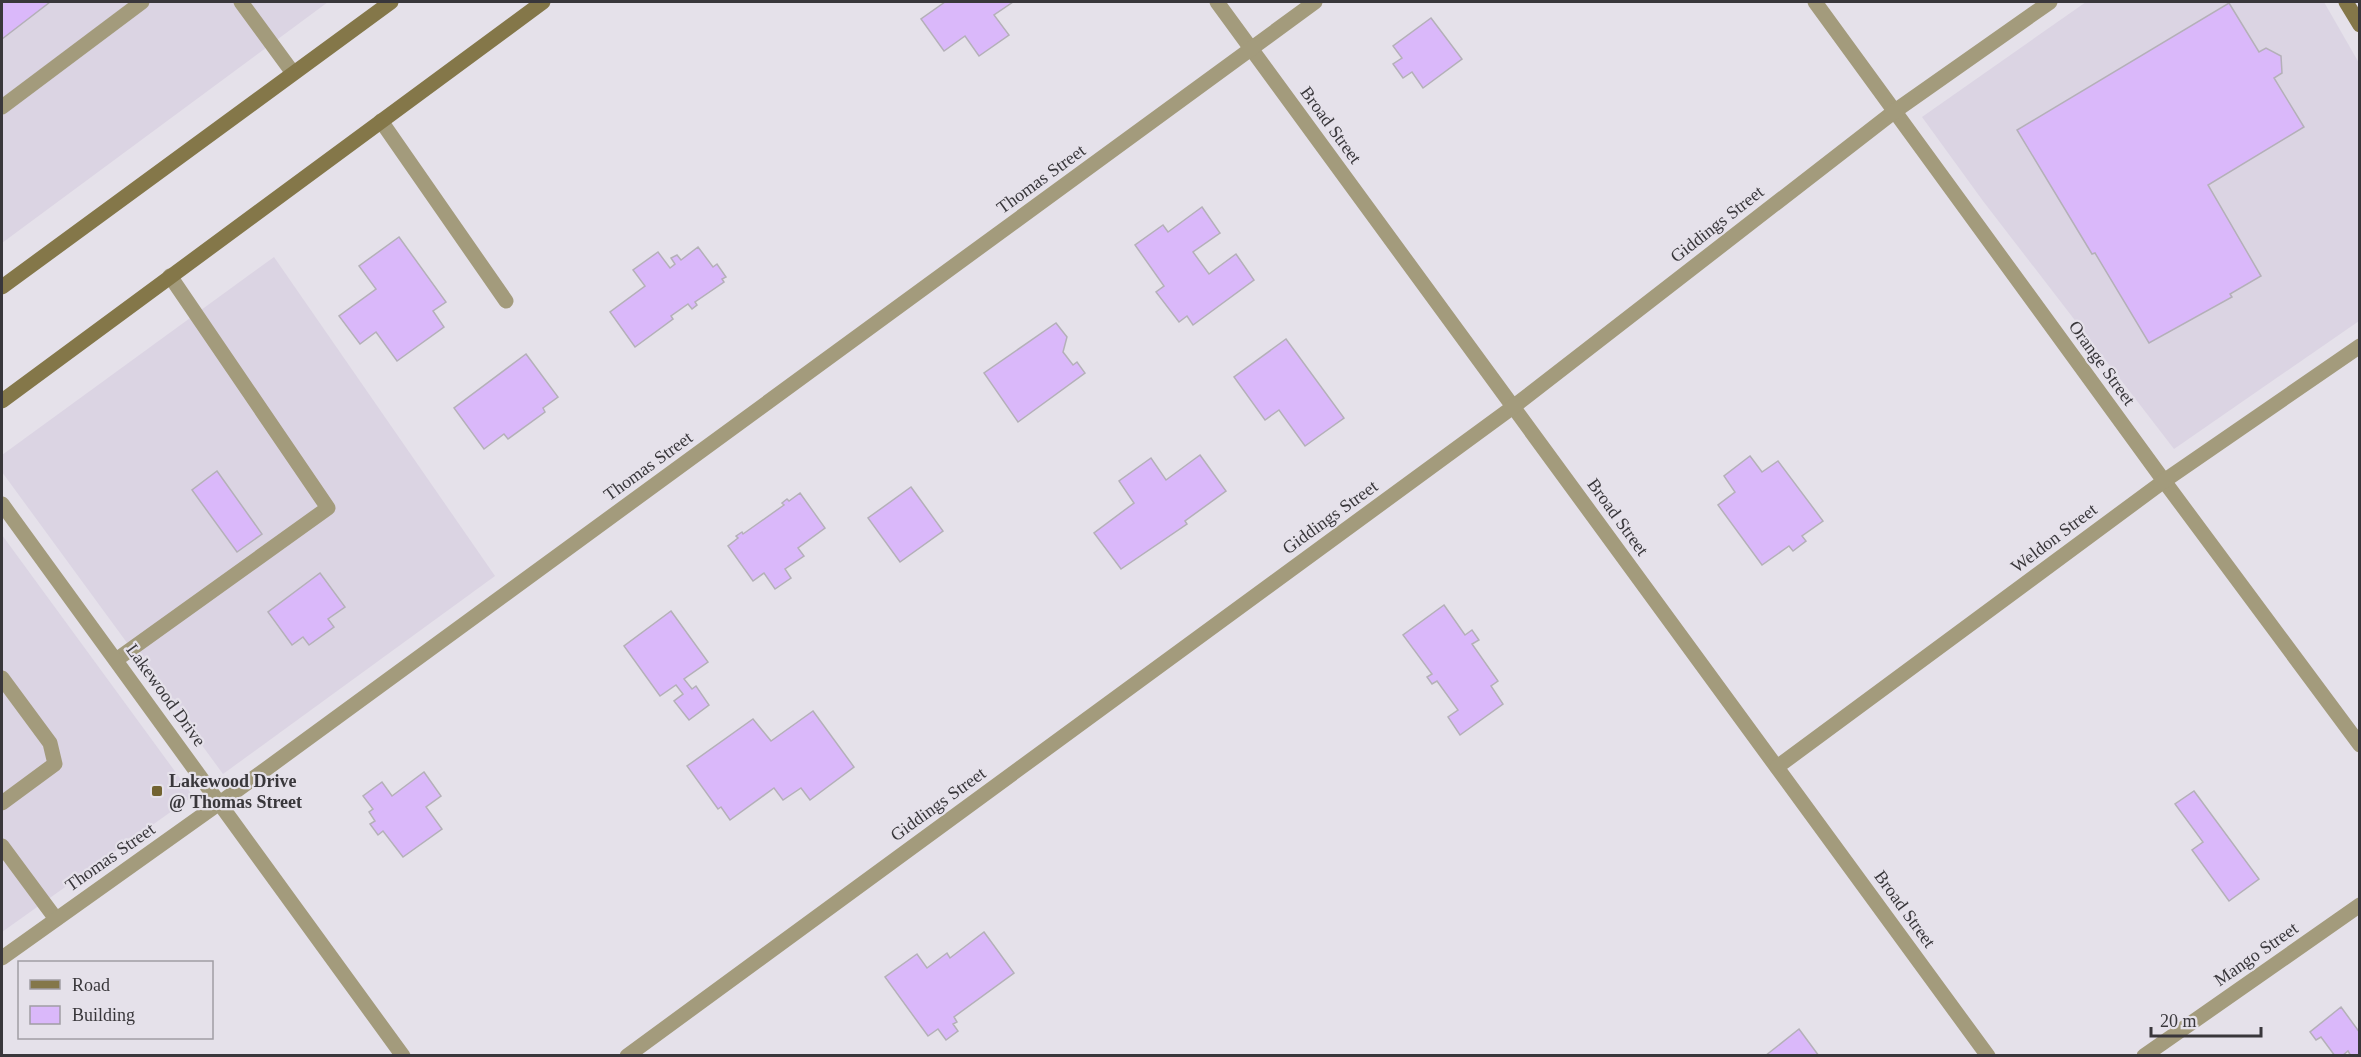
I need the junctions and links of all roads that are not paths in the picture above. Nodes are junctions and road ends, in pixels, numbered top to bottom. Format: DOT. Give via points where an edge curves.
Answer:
graph roads {
  1 [pos="142,2"];
  2 [pos="241,2"];
  3 [pos="391,2"];
  4 [pos="543,2"];
  5 [pos="1217,2"];
  6 [pos="1315,2"];
  7 [pos="1815,2"];
  8 [pos="2050,2"];
  9 [pos="2346,2"];
  10 [pos="2360,25"];
  11 [pos="1252,50"];
  12 [pos="293,73"];
  13 [pos="2,107"];
  14 [pos="1894,111"];
  15 [pos="381,121"];
  16 [pos="170,276"];
  17 [pos="2,287"];
  18 [pos="506,301"];
  19 [pos="2360,346"];
  20 [pos="2,401"];
  21 [pos="1514,407"];
  22 [pos="2164,481"];
  23 [pos="2,504"];
  24 [pos="116,660"];
  25 [pos="2,678"];
  26 [pos="2360,745"];
  27 [pos="1777,767"];
  28 [pos="221,802"];
  29 [pos="2,803"];
  30 [pos="4,854"];
  31 [pos="2360,905"];
  32 [pos="56,919"];
  33 [pos="2,958"];
  34 [pos="403,1056"];
  35 [pos="627,1056"];
  36 [pos="1988,1056"];
  37 [pos="2144,1056"];
  1 -- 13 [label="street"];
  2 -- 12 [label="street"];
  3 -- 12 [label="main road"];
  4 -- 15 [label="main road"];
  5 -- 11 [label="street, Broad Street"];
  6 -- 11 [label="street, Thomas Street"];
  7 -- 14 [label="street, Orange Street"];
  8 -- 14 [label="street, Giddings Street"];
  9 -- 10 [label="main road"];
  11 -- 21 [label="street, Broad Street"];
  11 -- 28 [label="street, Thomas Street"];
  12 -- 17 [label="main road"];
  14 -- 21 [label="street, Giddings Street"];
  14 -- 22 [label="street, Orange Street"];
  15 -- 16 [label="main road"];
  15 -- 18 [label="street"];
  16 -- 20 [label="main road"];
  16 -- 24 [label="street" via="328,508"];
  19 -- 22 [label="street, Weldon Street"];
  21 -- 27 [label="street, Broad Street"];
  21 -- 35 [label="street, Giddings Street"];
  22 -- 26 [label="street, Orange Street"];
  22 -- 27 [label="street, Weldon Street"];
  23 -- 24 [label="street, Lakewood Drive"];
  24 -- 28 [label="street, Lakewood Drive"];
  25 -- 29 [label="street" via="50,743 55,764"];
  27 -- 36 [label="street, Broad Street"];
  28 -- 32 [label="street, Thomas Street"];
  28 -- 34 [label="street, Lakewood Drive"];
  30 -- 32 [label="street"];
  31 -- 37 [label="street, Mango Street"];
  32 -- 33 [label="street, Thomas Street"];
}
